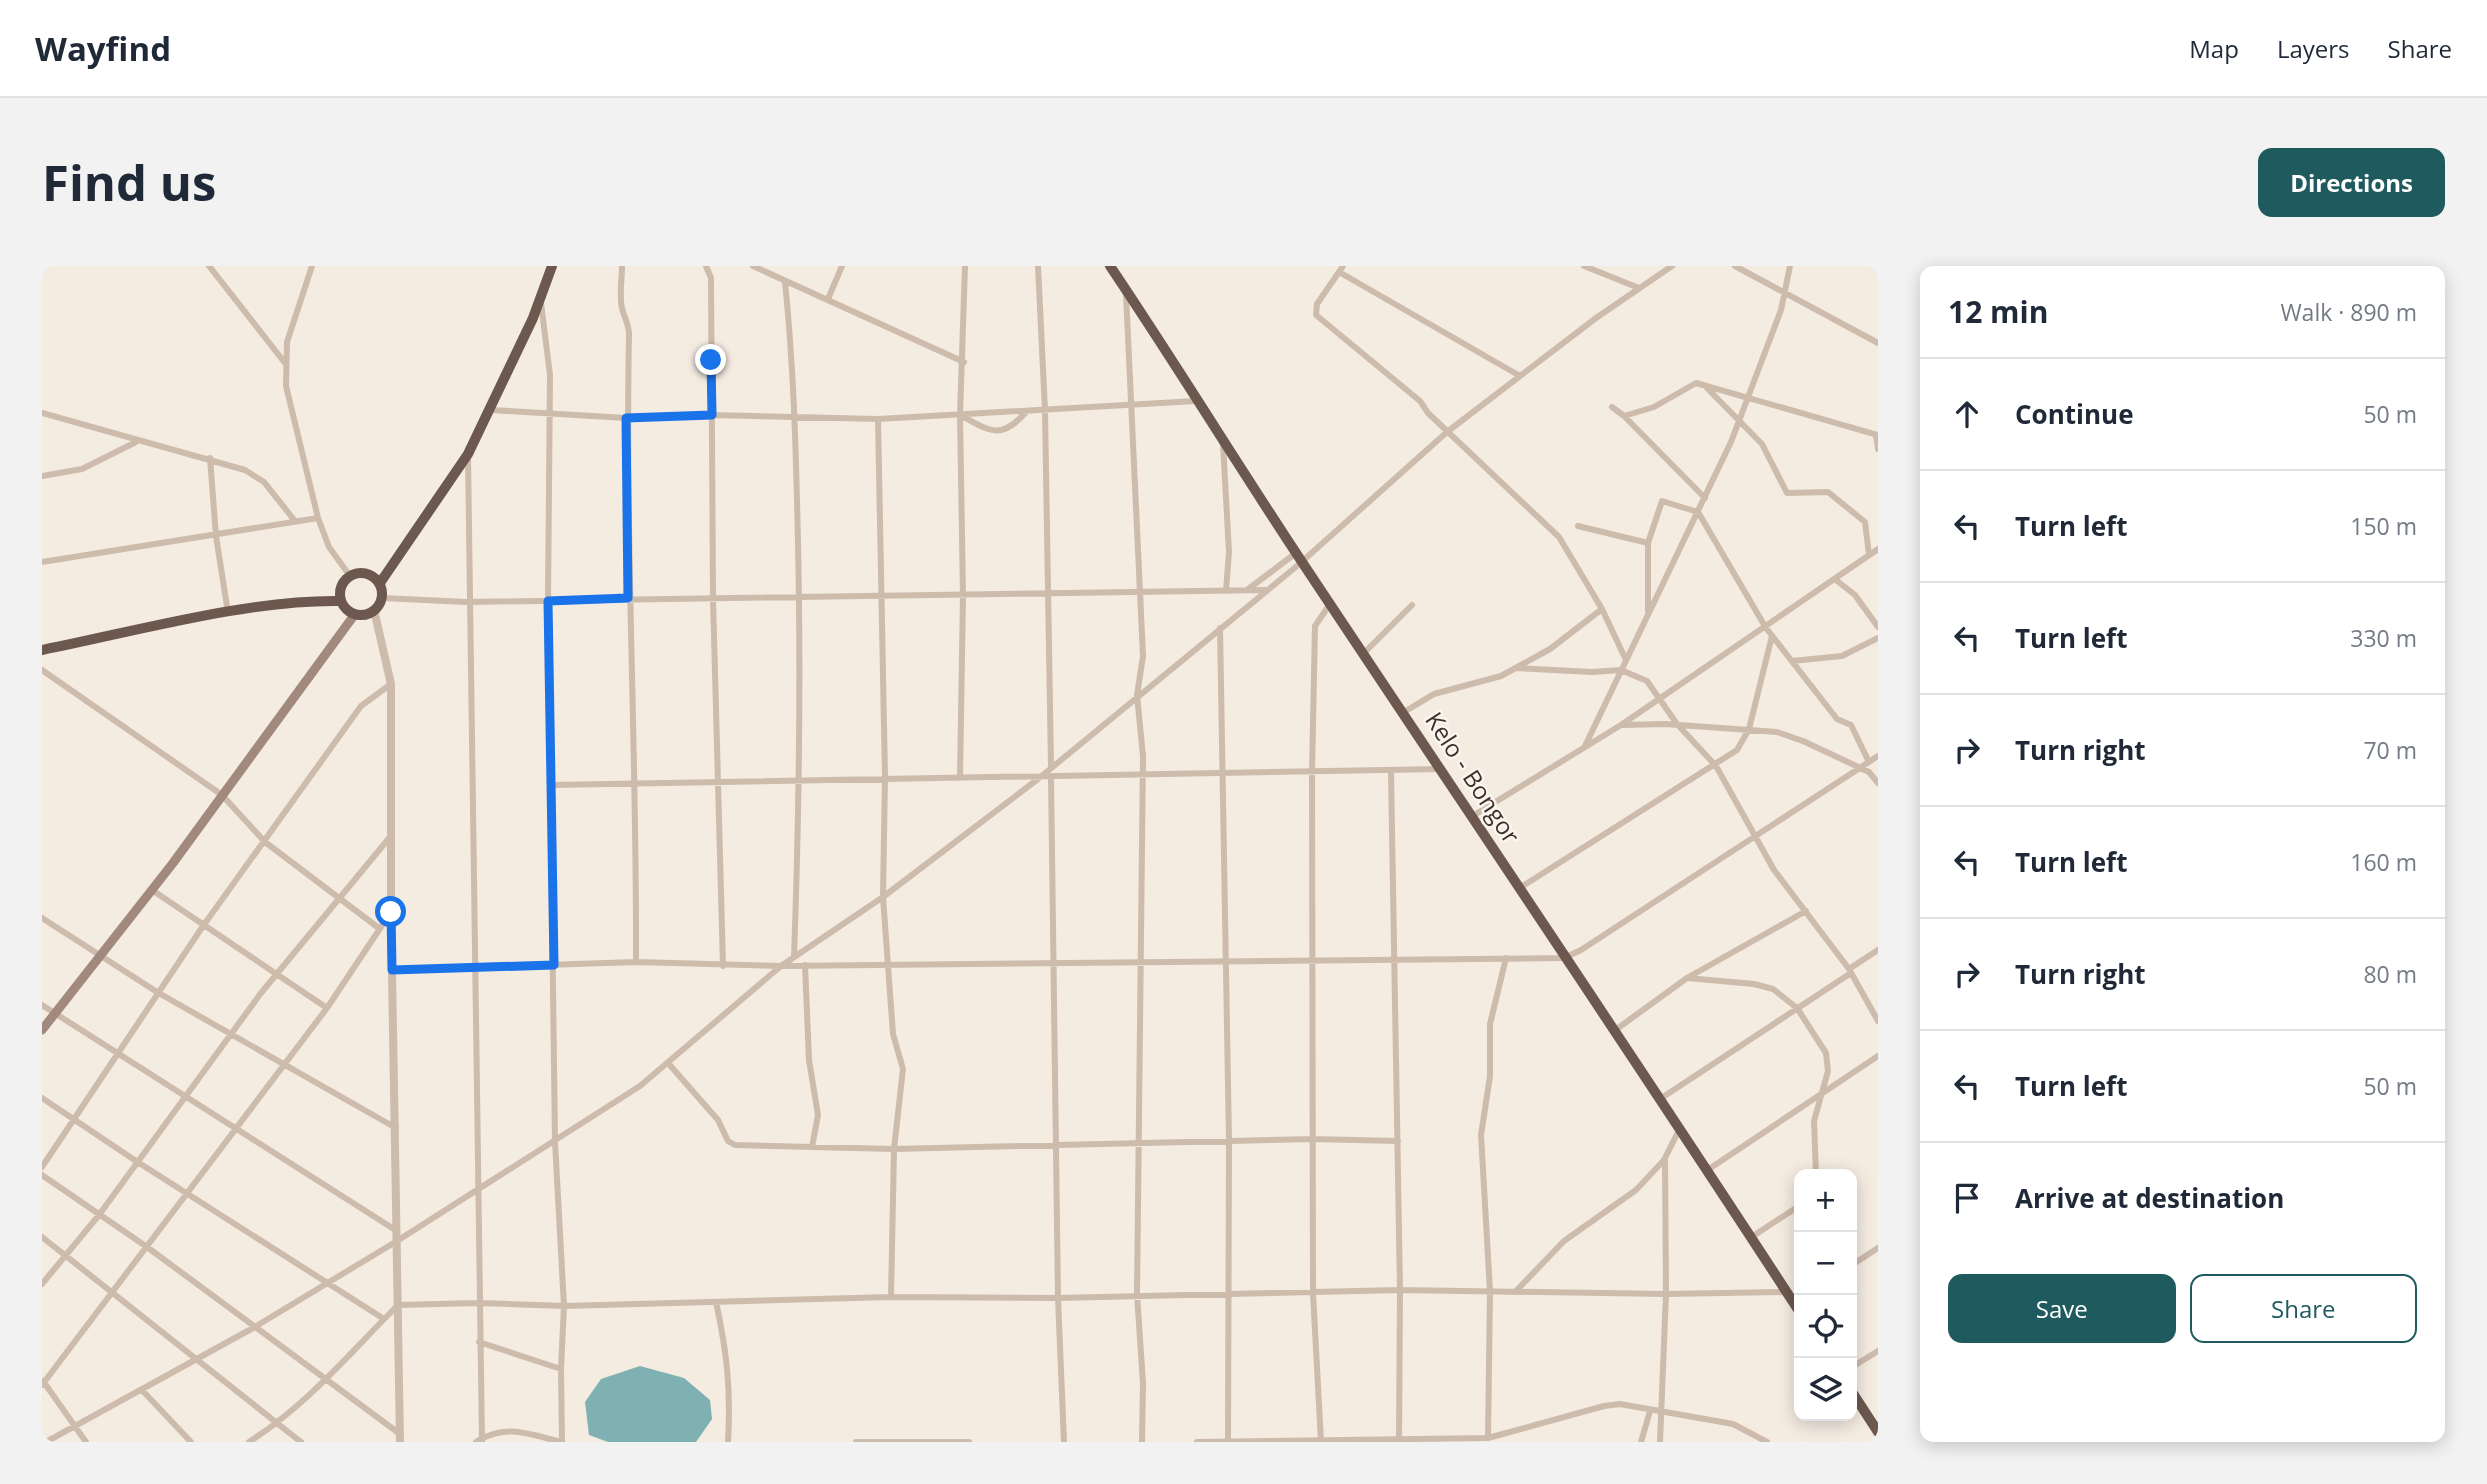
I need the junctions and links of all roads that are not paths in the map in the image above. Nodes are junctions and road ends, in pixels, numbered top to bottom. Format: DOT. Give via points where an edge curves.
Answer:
graph roads {
  1 [pos="209,266"];
  2 [pos="313,266"];
  3 [pos="552,266"];
  4 [pos="622,266"];
  5 [pos="706,266"];
  6 [pos="755,266"];
  7 [pos="842,266"];
  8 [pos="965,266"];
  9 [pos="1038,266"];
  10 [pos="1110,266"];
  11 [pos="1584,266"];
  12 [pos="1672,266"];
  13 [pos="1735,266"];
  14 [pos="1790,266"];
  15 [pos="1341,269"];
  16 [pos="785,282"];
  17 [pos="1639,288"];
  18 [pos="1126,290"];
  19 [pos="1784,294"];
  20 [pos="540,297"];
  21 [pos="828,299"];
  22 [pos="1878,343"];
  23 [pos="964,362"];
  24 [pos="285,363"];
  25 [pos="1520,376"];
  26 [pos="1705,386"];
  27 [pos="1748,398"];
  28 [pos="1196,401"];
  29 [pos="1131,405"];
  30 [pos="1612,407"];
  31 [pos="491,410"];
  32 [pos="1045,410"];
  33 [pos="1028,411"];
  34 [pos="42,413"];
  35 [pos="550,415"];
  36 [pos="712,415"];
  37 [pos="960,415"];
  38 [pos="796,416"];
  39 [pos="1624,416"];
  40 [pos="626,418"];
  41 [pos="878,419"];
  42 [pos="1739,420"];
  43 [pos="1447,432"];
  44 [pos="1877,435"];
  45 [pos="136,442"];
  46 [pos="1223,442"];
  47 [pos="1878,449"];
  48 [pos="468,454"];
  49 [pos="210,458"];
  50 [pos="42,476"];
  51 [pos="1705,498"];
  52 [pos="1698,512"];
  53 [pos="318,517"];
  54 [pos="295,521"];
  55 [pos="1578,526"];
  56 [pos="216,536"];
  57 [pos="1648,543"];
  58 [pos="1877,549"];
  59 [pos="398,555"];
  60 [pos="1869,555"];
  61 [pos="1299,557"];
  62 [pos="42,562"];
  63 [pos="368,574"];
  64 [pos="349,576"];
  65 [pos="1836,580"];
  66 [pos="380,583"];
  67 [pos="341,587"];
  68 [pos="1267,590"];
  69 [pos="1226,591"];
  70 [pos="1245,591"];
  71 [pos="1139,593"];
  72 [pos="1048,594"];
  73 [pos="963,595"];
  74 [pos="382,598"];
  75 [pos="628,598"];
  76 [pos="881,598"];
  77 [pos="713,599"];
  78 [pos="800,599"];
  79 [pos="316,601"];
  80 [pos="341,601"];
  81 [pos="548,601"];
  82 [pos="467,602"];
  83 [pos="1331,604"];
  84 [pos="1412,605"];
  85 [pos="1602,609"];
  86 [pos="374,610"];
  87 [pos="228,613"];
  88 [pos="1648,613"];
  89 [pos="355,614"];
  90 [pos="1878,627"];
  91 [pos="1220,628"];
  92 [pos="1766,628"];
  93 [pos="1772,636"];
  94 [pos="1878,638"];
  95 [pos="42,650"];
  96 [pos="1365,652"];
  97 [pos="1626,660"];
  98 [pos="1792,661"];
  99 [pos="1516,668"];
  100 [pos="42,670"];
  101 [pos="1621,670"];
  102 [pos="391,684"];
  103 [pos="1137,695"];
  104 [pos="1660,698"];
  105 [pos="1404,712"];
  106 [pos="1677,724"];
  107 [pos="1621,725"];
  108 [pos="1749,729"];
  109 [pos="1586,746"];
  110 [pos="1878,756"];
  111 [pos="1869,762"];
  112 [pos="1716,766"];
  113 [pos="1051,767"];
  114 [pos="1860,768"];
  115 [pos="1442,769"];
  116 [pos="1391,772"];
  117 [pos="1312,773"];
  118 [pos="1222,775"];
  119 [pos="1142,776"];
  120 [pos="885,777"];
  121 [pos="960,778"];
  122 [pos="1051,778"];
  123 [pos="800,779"];
  124 [pos="1038,779"];
  125 [pos="636,782"];
  126 [pos="719,783"];
  127 [pos="1878,783"];
  128 [pos="552,785"];
  129 [pos="222,795"];
  130 [pos="1471,817"];
  131 [pos="1756,836"];
  132 [pos="390,837"];
  133 [pos="265,842"];
  134 [pos="1518,889"];
  135 [pos="152,890"];
  136 [pos="883,897"];
  137 [pos="337,898"];
  138 [pos="1806,911"];
  139 [pos="391,912"];
  140 [pos="42,918"];
  141 [pos="203,926"];
  142 [pos="380,929"];
  143 [pos="1878,950"];
  144 [pos="100,955"];
  145 [pos="794,957"];
  146 [pos="1313,958"];
  147 [pos="1506,958"];
  148 [pos="1564,958"];
  149 [pos="1396,959"];
  150 [pos="1226,960"];
  151 [pos="636,962"];
  152 [pos="1054,962"];
  153 [pos="1141,962"];
  154 [pos="887,964"];
  155 [pos="554,965"];
  156 [pos="805,965"];
  157 [pos="723,966"];
  158 [pos="781,966"];
  159 [pos="477,968"];
  160 [pos="392,970"];
  161 [pos="1850,971"];
  162 [pos="276,975"];
  163 [pos="1688,978"];
  164 [pos="157,992"];
  165 [pos="42,1005"];
  166 [pos="327,1008"];
  167 [pos="1797,1008"];
  168 [pos="55,1013"];
  169 [pos="1878,1021"];
  170 [pos="42,1030"];
  171 [pos="1612,1032"];
  172 [pos="229,1034"];
  173 [pos="118,1052"];
  174 [pos="1878,1056"];
  175 [pos="668,1063"];
  176 [pos="283,1065"];
  177 [pos="1822,1090"];
  178 [pos="187,1094"];
  179 [pos="42,1098"];
  180 [pos="1660,1099"];
  181 [pos="74,1120"];
  182 [pos="236,1126"];
  183 [pos="396,1128"];
  184 [pos="1679,1130"];
  185 [pos="1311,1139"];
  186 [pos="1229,1141"];
  187 [pos="1398,1141"];
  188 [pos="555,1142"];
  189 [pos="1139,1143"];
  190 [pos="1057,1144"];
  191 [pos="812,1147"];
  192 [pos="894,1149"];
  193 [pos="1665,1158"];
  194 [pos="136,1161"];
  195 [pos="42,1167"];
  196 [pos="1816,1169"];
  197 [pos="1706,1171"];
  198 [pos="42,1175"];
  199 [pos="477,1190"];
  200 [pos="187,1194"];
  201 [pos="1794,1209"];
  202 [pos="99,1214"];
  203 [pos="397,1236"];
  204 [pos="42,1237"];
  205 [pos="1750,1238"];
  206 [pos="147,1247"];
  207 [pos="1878,1248"];
  208 [pos="66,1255"];
  209 [pos="1857,1262"];
  210 [pos="42,1284"];
  211 [pos="326,1284"];
  212 [pos="1400,1290"];
  213 [pos="1490,1291"];
  214 [pos="112,1292"];
  215 [pos="1514,1292"];
  216 [pos="1313,1293"];
  217 [pos="1666,1293"];
  218 [pos="1138,1294"];
  219 [pos="1227,1294"];
  220 [pos="891,1297"];
  221 [pos="1058,1298"];
  222 [pos="1794,1300"];
  223 [pos="716,1302"];
  224 [pos="478,1303"];
  225 [pos="398,1306"];
  226 [pos="564,1306"];
  227 [pos="384,1319"];
  228 [pos="253,1328"];
  229 [pos="479,1342"];
  230 [pos="1878,1350"];
  231 [pos="196,1360"];
  232 [pos="1857,1364"];
  233 [pos="561,1369"];
  234 [pos="43,1382"];
  235 [pos="326,1382"];
  236 [pos="142,1390"];
  237 [pos="1857,1400"];
  238 [pos="1650,1410"];
  239 [pos="1660,1413"];
  240 [pos="277,1424"];
  241 [pos="76,1427"];
  242 [pos="1878,1432"];
  243 [pos="400,1438"];
  244 [pos="1488,1438"];
  245 [pos="480,1441"];
  246 [pos="1228,1441"];
  247 [pos="1399,1441"];
  248 [pos="46,1442"];
  249 [pos="86,1442"];
  250 [pos="191,1442"];
  251 [pos="249,1442"];
  252 [pos="301,1442"];
  253 [pos="561,1442"];
  254 [pos="728,1442"];
  255 [pos="856,1442"];
  256 [pos="969,1442"];
  257 [pos="1064,1442"];
  258 [pos="1142,1442"];
  259 [pos="1197,1442"];
  260 [pos="1321,1442"];
  261 [pos="1641,1442"];
  262 [pos="1660,1442"];
  263 [pos="1767,1442"];
  1 -- 24 [label="street"];
  2 -- 24 [label="street" via="287,342"];
  3 -- 20 [label="highway"];
  4 -- 40 [label="street" via="621,299 629,333"];
  5 -- 36 [label="street" via="711,278"];
  6 -- 16 [label="street"];
  7 -- 21 [label="street"];
  8 -- 23 [label="street"];
  9 -- 32 [label="street"];
  10 -- 18 [label="highway, Kelo - Bongor"];
  11 -- 17 [label="street"];
  12 -- 17 [label="street"];
  13 -- 19 [label="street"];
  14 -- 19 [label="street"];
  15 -- 25 [label="street"];
  15 -- 43 [label="street" via="1317,303 1316,315 1420,401"];
  16 -- 21 [label="street"];
  16 -- 38 [label="street"];
  17 -- 25 [label="street"];
  18 -- 28 [label="highway, Kelo - Bongor"];
  18 -- 29 [label="street"];
  19 -- 22 [label="street"];
  19 -- 27 [label="street"];
  20 -- 31 [label="highway"];
  20 -- 35 [label="street"];
  21 -- 23 [label="street"];
  23 -- 37 [label="street"];
  24 -- 53 [label="street" via="286,386"];
  25 -- 43 [label="street"];
  26 -- 27 [label="street"];
  26 -- 39 [label="street" via="1696,383 1654,407"];
  26 -- 42 [label="street"];
  27 -- 42 [label="street"];
  27 -- 44 [label="street"];
  28 -- 29 [label="street"];
  28 -- 46 [label="highway, Kelo - Bongor"];
  29 -- 32 [label="street"];
  29 -- 71 [label="street"];
  30 -- 39 [label="street"];
  31 -- 35 [label="street"];
  31 -- 48 [label="highway"];
  32 -- 33 [label="street"];
  32 -- 72 [label="street"];
  33 -- 37 [label="street"];
  33 -- 37 [label="street" via="1000,432 987,431"];
  34 -- 45 [label="street"];
  35 -- 40 [label="street"];
  35 -- 81 [label="street"];
  36 -- 38 [label="street"];
  36 -- 40 [label="street"];
  36 -- 77 [label="street"];
  37 -- 41 [label="street"];
  37 -- 73 [label="street"];
  38 -- 41 [label="street"];
  38 -- 78 [label="street"];
  39 -- 51 [label="street"];
  40 -- 75 [label="street"];
  41 -- 76 [label="street"];
  42 -- 51 [label="street"];
  42 -- 60 [label="street" via="1762,444 1787,493 1828,492 1866,522"];
  43 -- 61 [label="street"];
  43 -- 85 [label="street" via="1559,537"];
  44 -- 47 [label="street"];
  45 -- 49 [label="street"];
  45 -- 50 [label="street" via="82,469"];
  46 -- 61 [label="highway, Kelo - Bongor"];
  46 -- 69 [label="street" via="1229,552"];
  48 -- 59 [label="highway"];
  48 -- 82 [label="street"];
  49 -- 54 [label="street" via="264,482"];
  49 -- 56 [label="street"];
  51 -- 52 [label="street"];
  52 -- 57 [label="street" via="1662,501"];
  52 -- 88 [label="street"];
  52 -- 92 [label="street"];
  53 -- 54 [label="street"];
  53 -- 64 [label="street" via="329,547"];
  54 -- 56 [label="street"];
  55 -- 57 [label="street"];
  56 -- 62 [label="street"];
  56 -- 87 [label="street"];
  57 -- 88 [label="street"];
  58 -- 60 [label="street"];
  59 -- 63 [label="highway"];
  59 -- 66 [label="highway"];
  60 -- 65 [label="street"];
  61 -- 68 [label="street"];
  61 -- 70 [label="street"];
  61 -- 83 [label="highway, Kelo - Bongor"];
  63 -- 64 [label="highway"];
  63 -- 66 [label="highway"];
  64 -- 67 [label="highway"];
  65 -- 90 [label="street" via="1855,595"];
  65 -- 92 [label="street"];
  66 -- 74 [label="highway"];
  67 -- 79 [label="highway"];
  67 -- 80 [label="highway"];
  68 -- 70 [label="street"];
  68 -- 91 [label="street"];
  69 -- 70 [label="street"];
  69 -- 71 [label="street"];
  71 -- 72 [label="street"];
  71 -- 103 [label="street" via="1143,656"];
  72 -- 73 [label="street"];
  72 -- 113 [label="street"];
  73 -- 76 [label="street"];
  73 -- 121 [label="street"];
  74 -- 82 [label="street"];
  74 -- 86 [label="highway"];
  75 -- 77 [label="street"];
  75 -- 81 [label="street"];
  75 -- 125 [label="street"];
  76 -- 78 [label="street"];
  76 -- 120 [label="street"];
  77 -- 78 [label="street"];
  77 -- 126 [label="street"];
  78 -- 123 [label="street"];
  79 -- 80 [label="highway"];
  79 -- 87 [label="highway"];
  80 -- 89 [label="highway"];
  81 -- 82 [label="street"];
  81 -- 128 [label="street"];
  82 -- 159 [label="street"];
  83 -- 96 [label="highway, Kelo - Bongor"];
  83 -- 117 [label="street" via="1315,626"];
  84 -- 96 [label="street"];
  85 -- 97 [label="street"];
  85 -- 99 [label="street" via="1572,634"];
  86 -- 89 [label="highway"];
  86 -- 102 [label="street"];
  87 -- 95 [label="highway"];
  88 -- 97 [label="street"];
  89 -- 129 [label="main road"];
  91 -- 103 [label="street"];
  91 -- 118 [label="street"];
  92 -- 93 [label="street"];
  92 -- 104 [label="street"];
  93 -- 98 [label="street"];
  93 -- 108 [label="street"];
  94 -- 98 [label="street" via="1842,656"];
  96 -- 105 [label="highway, Kelo - Bongor"];
  97 -- 101 [label="street"];
  98 -- 111 [label="street" via="1837,719 1851,726"];
  99 -- 101 [label="street"];
  99 -- 105 [label="street" via="1483,683 1434,694"];
  100 -- 129 [label="street"];
  101 -- 104 [label="street" via="1647,681"];
  101 -- 109 [label="street"];
  102 -- 132 [label="street"];
  102 -- 133 [label="street" via="361,706"];
  103 -- 113 [label="street"];
  103 -- 119 [label="street"];
  104 -- 106 [label="street"];
  104 -- 107 [label="street"];
  105 -- 115 [label="highway, Kelo - Bongor"];
  106 -- 107 [label="street"];
  106 -- 108 [label="street"];
  106 -- 112 [label="street"];
  107 -- 109 [label="street"];
  108 -- 112 [label="street" via="1737,750"];
  108 -- 114 [label="street" via="1791,736"];
  109 -- 130 [label="street"];
  110 -- 111 [label="street"];
  111 -- 114 [label="street"];
  112 -- 131 [label="street"];
  112 -- 134 [label="street"];
  113 -- 124 [label="street"];
  114 -- 127 [label="street"];
  114 -- 131 [label="street"];
  115 -- 116 [label="street"];
  115 -- 130 [label="highway, Kelo - Bongor"];
  116 -- 117 [label="street"];
  116 -- 149 [label="street"];
  117 -- 118 [label="street"];
  117 -- 146 [label="street"];
  118 -- 119 [label="street"];
  118 -- 150 [label="street"];
  119 -- 122 [label="street"];
  119 -- 153 [label="street"];
  120 -- 121 [label="street"];
  120 -- 123 [label="street"];
  120 -- 136 [label="street"];
  121 -- 124 [label="street"];
  122 -- 124 [label="street"];
  122 -- 152 [label="street"];
  123 -- 126 [label="street"];
  123 -- 145 [label="street"];
  124 -- 136 [label="street"];
  125 -- 126 [label="street"];
  125 -- 128 [label="street"];
  125 -- 151 [label="street"];
  126 -- 157 [label="street"];
  128 -- 155 [label="street"];
  129 -- 133 [label="street"];
  129 -- 135 [label="main road"];
  130 -- 134 [label="highway, Kelo - Bongor"];
  131 -- 138 [label="street" via="1774,870"];
  131 -- 148 [label="street"];
  132 -- 137 [label="street"];
  132 -- 139 [label="street"];
  133 -- 137 [label="street"];
  133 -- 141 [label="street"];
  134 -- 148 [label="highway, Kelo - Bongor"];
  135 -- 141 [label="street"];
  135 -- 144 [label="main road"];
  136 -- 145 [label="street"];
  136 -- 154 [label="street"];
  137 -- 142 [label="street"];
  137 -- 162 [label="street"];
  138 -- 161 [label="street"];
  138 -- 163 [label="street"];
  139 -- 142 [label="street"];
  139 -- 160 [label="street"];
  140 -- 144 [label="street"];
  141 -- 162 [label="street"];
  141 -- 164 [label="street"];
  142 -- 166 [label="street"];
  143 -- 161 [label="street"];
  144 -- 164 [label="street"];
  144 -- 168 [label="main road"];
  145 -- 158 [label="street"];
  146 -- 149 [label="street"];
  146 -- 150 [label="street"];
  146 -- 185 [label="street"];
  147 -- 148 [label="street"];
  147 -- 149 [label="street"];
  147 -- 213 [label="street" via="1490,1024 1490,1076 1481,1135"];
  148 -- 171 [label="highway, Kelo - Bongor"];
  149 -- 187 [label="street"];
  150 -- 153 [label="street"];
  150 -- 186 [label="street"];
  151 -- 155 [label="street"];
  151 -- 157 [label="street"];
  152 -- 153 [label="street"];
  152 -- 154 [label="street"];
  152 -- 190 [label="street"];
  153 -- 189 [label="street"];
  154 -- 156 [label="street"];
  154 -- 192 [label="street" via="893,1034 902,1069"];
  155 -- 159 [label="street"];
  155 -- 188 [label="street"];
  156 -- 158 [label="street"];
  156 -- 191 [label="street" via="809,1060 818,1115"];
  157 -- 158 [label="street"];
  158 -- 175 [label="street"];
  159 -- 160 [label="street"];
  159 -- 199 [label="street"];
  160 -- 183 [label="street"];
  161 -- 167 [label="street"];
  161 -- 169 [label="street"];
  162 -- 166 [label="street"];
  162 -- 172 [label="street"];
  163 -- 167 [label="street" via="1755,984 1773,989"];
  163 -- 171 [label="street"];
  164 -- 172 [label="street"];
  164 -- 173 [label="street"];
  165 -- 168 [label="street"];
  166 -- 176 [label="street"];
  167 -- 177 [label="street" via="1826,1053 1828,1071"];
  167 -- 180 [label="street"];
  168 -- 170 [label="main road"];
  168 -- 173 [label="street"];
  171 -- 180 [label="highway, Kelo - Bongor"];
  172 -- 176 [label="street"];
  172 -- 178 [label="street"];
  173 -- 178 [label="street"];
  173 -- 181 [label="street"];
  174 -- 177 [label="street"];
  175 -- 188 [label="street"];
  175 -- 191 [label="street" via="718,1120 728,1141"];
  176 -- 182 [label="street"];
  176 -- 183 [label="street"];
  177 -- 196 [label="street" via="1814,1121"];
  177 -- 197 [label="street" via="1764,1135"];
  178 -- 182 [label="street"];
  178 -- 194 [label="street"];
  179 -- 181 [label="street"];
  180 -- 184 [label="highway, Kelo - Bongor"];
  181 -- 194 [label="street"];
  181 -- 195 [label="street"];
  182 -- 200 [label="street"];
  182 -- 203 [label="street"];
  183 -- 203 [label="street"];
  184 -- 193 [label="street"];
  184 -- 197 [label="highway, Kelo - Bongor"];
  185 -- 186 [label="street"];
  185 -- 187 [label="street"];
  185 -- 216 [label="street"];
  186 -- 189 [label="street"];
  186 -- 219 [label="street"];
  187 -- 212 [label="street"];
  188 -- 199 [label="street"];
  188 -- 226 [label="street"];
  189 -- 190 [label="street"];
  189 -- 218 [label="street"];
  190 -- 192 [label="street"];
  190 -- 221 [label="street"];
  191 -- 192 [label="street"];
  192 -- 220 [label="street"];
  193 -- 215 [label="street" via="1636,1190 1563,1241"];
  193 -- 217 [label="street"];
  194 -- 200 [label="street"];
  194 -- 202 [label="street"];
  197 -- 205 [label="highway, Kelo - Bongor"];
  198 -- 202 [label="street"];
  199 -- 203 [label="street"];
  199 -- 224 [label="street"];
  200 -- 206 [label="street"];
  200 -- 211 [label="street"];
  201 -- 205 [label="street"];
  202 -- 206 [label="street"];
  202 -- 208 [label="street"];
  203 -- 211 [label="street"];
  203 -- 225 [label="street"];
  204 -- 208 [label="street"];
  205 -- 222 [label="highway, Kelo - Bongor"];
  206 -- 214 [label="street"];
  206 -- 228 [label="street"];
  207 -- 209 [label="street"];
  208 -- 210 [label="street"];
  208 -- 214 [label="street"];
  211 -- 227 [label="street"];
  211 -- 228 [label="street"];
  212 -- 213 [label="street"];
  212 -- 216 [label="street"];
  212 -- 247 [label="street"];
  213 -- 215 [label="street"];
  213 -- 244 [label="street"];
  214 -- 231 [label="street"];
  214 -- 234 [label="street"];
  215 -- 217 [label="street"];
  216 -- 219 [label="street"];
  216 -- 260 [label="street"];
  217 -- 222 [label="street"];
  217 -- 239 [label="street"];
  218 -- 219 [label="street"];
  218 -- 221 [label="street"];
  218 -- 258 [label="street"];
  219 -- 246 [label="street"];
  220 -- 221 [label="street"];
  220 -- 223 [label="street"];
  221 -- 257 [label="street"];
  223 -- 226 [label="street"];
  223 -- 254 [label="street" via="729,1359"];
  224 -- 225 [label="street"];
  224 -- 226 [label="street"];
  224 -- 229 [label="street"];
  225 -- 227 [label="street"];
  225 -- 243 [label="street"];
  226 -- 233 [label="street"];
  227 -- 235 [label="street"];
  228 -- 231 [label="street"];
  228 -- 235 [label="street"];
  229 -- 233 [label="street"];
  229 -- 245 [label="street"];
  230 -- 232 [label="street"];
  231 -- 236 [label="street"];
  231 -- 240 [label="street"];
  233 -- 253 [label="street"];
  234 -- 241 [label="street"];
  235 -- 240 [label="street"];
  235 -- 243 [label="street"];
  236 -- 241 [label="street"];
  236 -- 250 [label="street"];
  237 -- 242 [label="highway"];
  238 -- 239 [label="street"];
  238 -- 244 [label="street" via="1604,1406"];
  238 -- 261 [label="street"];
  239 -- 262 [label="street"];
  239 -- 263 [label="street" via="1733,1424"];
  240 -- 251 [label="street"];
  240 -- 252 [label="street"];
  241 -- 248 [label="street"];
  241 -- 249 [label="street"];
  244 -- 247 [label="street"];
  245 -- 253 [label="street" via="496,1431 514,1430"];
  246 -- 259 [label="street"];
  246 -- 260 [label="street"];
  247 -- 260 [label="street"];
  255 -- 256 [label="street"];
}
